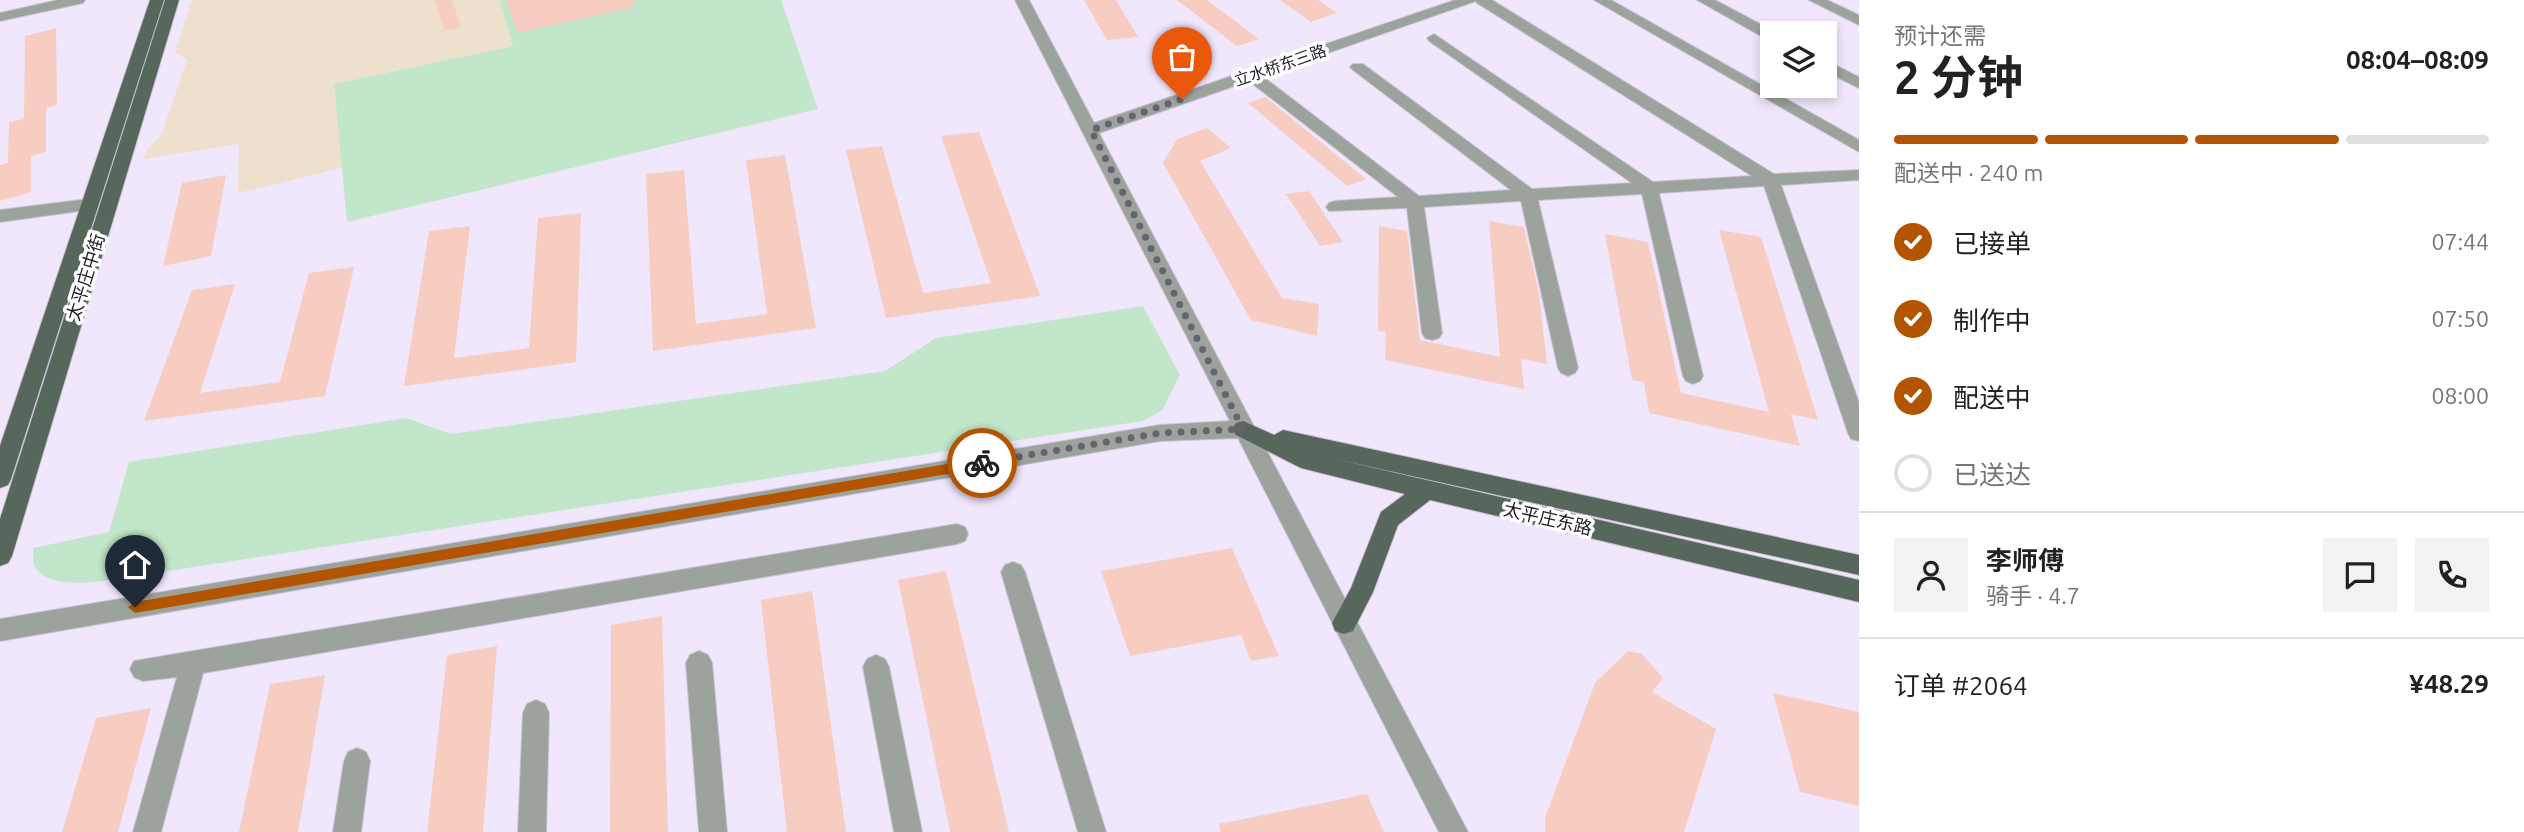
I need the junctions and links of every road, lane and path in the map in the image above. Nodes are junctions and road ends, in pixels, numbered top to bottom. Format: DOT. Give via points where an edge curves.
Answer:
graph roads {
  1 [pos="78,0"];
  2 [pos="157,0"];
  3 [pos="172,0"];
  4 [pos="1022,0"];
  5 [pos="1469,0"];
  6 [pos="1482,0"];
  7 [pos="1601,0"];
  8 [pos="1704,0"];
  9 [pos="1816,0"];
  10 [pos="0,17"];
  11 [pos="1859,22"];
  12 [pos="1760,30"];
  13 [pos="1434,38"];
  14 [pos="1358,67"];
  15 [pos="1837,71"];
  16 [pos="1251,75"];
  17 [pos="1859,83"];
  18 [pos="1091,130"];
  19 [pos="1859,147"];
  20 [pos="1859,175"];
  21 [pos="1771,180"];
  22 [pos="1649,187"];
  23 [pos="1528,195"];
  24 [pos="1415,202"];
  25 [pos="88,205"];
  26 [pos="1335,207"];
  27 [pos="0,216"];
  28 [pos="1432,333"];
  29 [pos="1568,368"];
  30 [pos="1693,376"];
  31 [pos="1243,429"];
  32 [pos="1859,433"];
  33 [pos="0,479"];
  34 [pos="1427,489"];
  35 [pos="957,534"];
  36 [pos="0,555"];
  37 [pos="1859,565"];
  38 [pos="1013,572"];
  39 [pos="1859,591"];
  40 [pos="1345,623"];
  41 [pos="0,630"];
  42 [pos="193,663"];
  43 [pos="699,663"];
  44 [pos="876,667"];
  45 [pos="143,669"];
  46 [pos="536,713"];
  47 [pos="358,761"];
  48 [pos="147,832"];
  49 [pos="347,832"];
  50 [pos="532,832"];
  51 [pos="713,832"];
  52 [pos="908,832"];
  53 [pos="1092,832"];
  54 [pos="1454,832"];
  1 -- 10 [label="street"];
  2 -- 25 [label="main road, 太平庄中街"];
  3 -- 36 [label="main road, 太平庄中街"];
  4 -- 18 [label="street"];
  5 -- 16 [label="street, 立水桥东三路"];
  6 -- 21 [label="street"];
  7 -- 19 [label="street"];
  8 -- 12 [label="street"];
  9 -- 11 [label="street"];
  13 -- 22 [label="street"];
  14 -- 23 [label="street"];
  15 -- 17 [label="street"];
  16 -- 18 [label="street, 立水桥东三路"];
  16 -- 24 [label="street"];
  18 -- 31 [label="street"];
  20 -- 21 [label="street"];
  21 -- 22 [label="street"];
  21 -- 32 [label="street"];
  22 -- 23 [label="street"];
  22 -- 30 [label="street"];
  23 -- 24 [label="street"];
  23 -- 29 [label="street"];
  24 -- 26 [label="street"];
  24 -- 28 [label="street"];
  25 -- 27 [label="street"];
  25 -- 33 [label="main road, 太平庄中街"];
  31 -- 34 [label="main road, 太平庄东路" via="1309,462"];
  31 -- 37 [label="main road, 太平庄东路"];
  31 -- 40 [label="street"];
  31 -- 41 [label="street, 太平庄东路" via="1160,433"];
  34 -- 39 [label="main road, 太平庄东路"];
  34 -- 40 [label="main road" via="1389,519"];
  35 -- 42 [label="street"];
  38 -- 53 [label="street"];
  40 -- 54 [label="street"];
  42 -- 45 [label="street"];
  42 -- 48 [label="street"];
  43 -- 51 [label="street"];
  44 -- 52 [label="street"];
  46 -- 50 [label="street"];
  47 -- 49 [label="street"];
}
